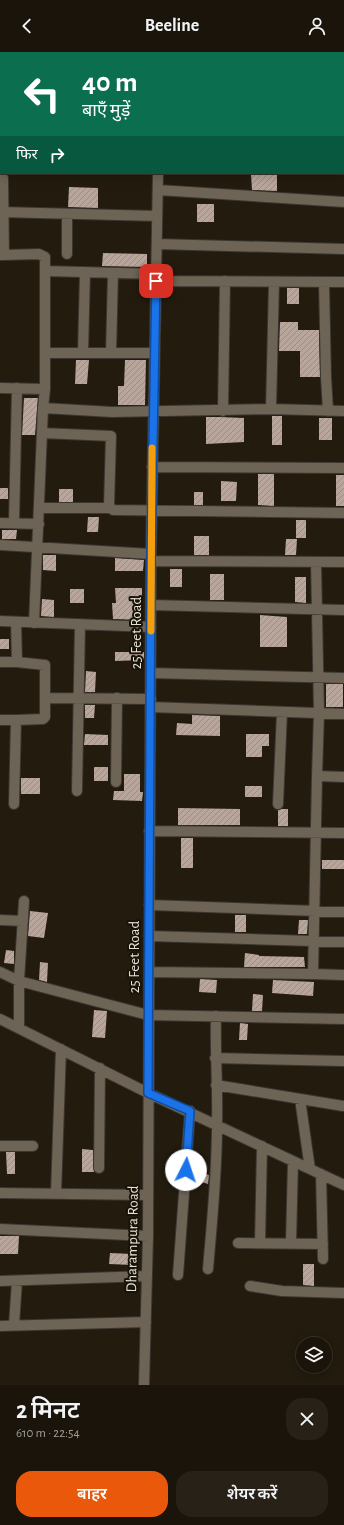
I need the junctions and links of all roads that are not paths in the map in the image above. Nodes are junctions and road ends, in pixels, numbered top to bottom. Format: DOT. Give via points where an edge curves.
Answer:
graph roads {
  1 [pos="1,174"];
  2 [pos="158,174"];
  3 [pos="158,190"];
  4 [pos="344,202"];
  5 [pos="2,212"];
  6 [pos="67,215"];
  7 [pos="157,216"];
  8 [pos="157,244"];
  9 [pos="344,249"];
  10 [pos="67,254"];
  11 [pos="2,255"];
  12 [pos="45,271"];
  13 [pos="85,272"];
  14 [pos="114,273"];
  15 [pos="156,277"];
  16 [pos="225,281"];
  17 [pos="274,282"];
  18 [pos="324,282"];
  19 [pos="344,282"];
  20 [pos="44,353"];
  21 [pos="83,353"];
  22 [pos="111,353"];
  23 [pos="154,353"];
  24 [pos="0,388"];
  25 [pos="16,388"];
  26 [pos="44,389"];
  27 [pos="43,408"];
  28 [pos="271,409"];
  29 [pos="223,411"];
  30 [pos="328,411"];
  31 [pos="344,411"];
  32 [pos="153,412"];
  33 [pos="42,432"];
  34 [pos="152,467"];
  35 [pos="344,468"];
  36 [pos="40,508"];
  37 [pos="110,508"];
  38 [pos="151,511"];
  39 [pos="344,513"];
  40 [pos="0,523"];
  41 [pos="14,523"];
  42 [pos="39,524"];
  43 [pos="0,545"];
  44 [pos="38,547"];
  45 [pos="151,558"];
  46 [pos="316,562"];
  47 [pos="344,562"];
  48 [pos="151,605"];
  49 [pos="316,609"];
  50 [pos="344,610"];
  51 [pos="0,621"];
  52 [pos="16,622"];
  53 [pos="34,622"];
  54 [pos="80,624"];
  55 [pos="151,627"];
  56 [pos="0,662"];
  57 [pos="16,662"];
  58 [pos="151,673"];
  59 [pos="318,677"];
  60 [pos="344,678"];
  61 [pos="46,698"];
  62 [pos="79,698"];
  63 [pos="117,698"];
  64 [pos="151,703"];
  65 [pos="282,712"];
  66 [pos="319,714"];
  67 [pos="344,714"];
  68 [pos="0,720"];
  69 [pos="16,720"];
  70 [pos="317,776"];
  71 [pos="344,777"];
  72 [pos="116,782"];
  73 [pos="77,791"];
  74 [pos="14,804"];
  75 [pos="278,804"];
  76 [pos="149,831"];
  77 [pos="316,832"];
  78 [pos="344,833"];
  79 [pos="24,901"];
  80 [pos="149,905"];
  81 [pos="314,911"];
  82 [pos="344,912"];
  83 [pos="0,920"];
  84 [pos="23,921"];
  85 [pos="149,936"];
  86 [pos="313,941"];
  87 [pos="344,942"];
  88 [pos="0,972"];
  89 [pos="149,972"];
  90 [pos="313,974"];
  91 [pos="344,975"];
  92 [pos="20,981"];
  93 [pos="148,1014"];
  94 [pos="216,1016"];
  95 [pos="0,1019"];
  96 [pos="344,1019"];
  97 [pos="19,1028"];
  98 [pos="61,1049"];
  99 [pos="215,1058"];
  100 [pos="343,1061"];
  101 [pos="100,1068"];
  102 [pos="216,1085"];
  103 [pos="148,1093"];
  104 [pos="300,1099"];
  105 [pos="343,1106"];
  106 [pos="190,1111"];
  107 [pos="218,1124"];
  108 [pos="0,1146"];
  109 [pos="33,1146"];
  110 [pos="262,1146"];
  111 [pos="293,1161"];
  112 [pos="99,1168"];
  113 [pos="310,1169"];
  114 [pos="321,1174"];
  115 [pos="344,1185"];
  116 [pos="0,1193"];
  117 [pos="56,1193"];
  118 [pos="148,1195"];
  119 [pos="0,1229"];
  120 [pos="148,1236"];
  121 [pos="238,1243"];
  122 [pos="260,1243"];
  123 [pos="291,1244"];
  124 [pos="322,1244"];
  125 [pos="323,1259"];
  126 [pos="208,1269"];
  127 [pos="178,1275"];
  128 [pos="147,1276"];
  129 [pos="0,1281"];
  130 [pos="17,1281"];
  131 [pos="250,1286"];
  132 [pos="344,1293"];
  133 [pos="146,1322"];
  134 [pos="14,1325"];
  135 [pos="0,1326"];
  136 [pos="144,1385"];
  1 -- 5 [label="street" via="3,178"];
  2 -- 3 [label="street, 25 Feet Road"];
  3 -- 4 [label="street"];
  3 -- 7 [label="street, 25 Feet Road"];
  5 -- 6 [label="street"];
  5 -- 11 [label="street"];
  6 -- 7 [label="street"];
  6 -- 10 [label="street"];
  7 -- 8 [label="street, 25 Feet Road"];
  8 -- 9 [label="street"];
  8 -- 15 [label="street, 25 Feet Road"];
  11 -- 12 [label="street" via="43,255"];
  12 -- 13 [label="street"];
  12 -- 20 [label="street"];
  13 -- 14 [label="street"];
  13 -- 21 [label="street"];
  14 -- 15 [label="street"];
  14 -- 22 [label="street"];
  15 -- 16 [label="street"];
  15 -- 23 [label="street, 25 Feet Road"];
  16 -- 17 [label="street"];
  16 -- 29 [label="street"];
  17 -- 18 [label="street"];
  17 -- 28 [label="street"];
  18 -- 19 [label="street"];
  18 -- 30 [label="street"];
  20 -- 21 [label="street"];
  20 -- 26 [label="street"];
  21 -- 22 [label="street"];
  22 -- 23 [label="street"];
  23 -- 32 [label="street, 25 Feet Road"];
  24 -- 25 [label="street"];
  25 -- 26 [label="street"];
  25 -- 41 [label="street"];
  26 -- 27 [label="street"];
  27 -- 32 [label="street"];
  27 -- 33 [label="street"];
  28 -- 29 [label="street"];
  28 -- 30 [label="street"];
  29 -- 32 [label="street"];
  30 -- 31 [label="street"];
  32 -- 34 [label="street, 25 Feet Road"];
  33 -- 36 [label="street"];
  33 -- 37 [label="street" via="111,436"];
  34 -- 35 [label="street"];
  34 -- 38 [label="street, 25 Feet Road"];
  36 -- 37 [label="street"];
  36 -- 42 [label="street"];
  37 -- 38 [label="street"];
  38 -- 39 [label="street"];
  38 -- 45 [label="street, 25 Feet Road"];
  40 -- 41 [label="street"];
  41 -- 42 [label="street"];
  42 -- 44 [label="street"];
  43 -- 44 [label="street"];
  44 -- 45 [label="street"];
  44 -- 53 [label="street"];
  45 -- 46 [label="street"];
  45 -- 48 [label="street, 25 Feet Road"];
  46 -- 47 [label="street"];
  46 -- 49 [label="street"];
  48 -- 49 [label="street"];
  48 -- 55 [label="street, 25 Feet Road"];
  49 -- 50 [label="street"];
  49 -- 59 [label="street"];
  51 -- 52 [label="street"];
  52 -- 53 [label="street"];
  52 -- 57 [label="street"];
  53 -- 54 [label="street"];
  54 -- 55 [label="street"];
  54 -- 62 [label="street"];
  55 -- 58 [label="street, 25 Feet Road"];
  56 -- 57 [label="street"];
  57 -- 61 [label="street" via="45,665"];
  58 -- 59 [label="street"];
  58 -- 64 [label="street, 25 Feet Road"];
  59 -- 60 [label="street"];
  59 -- 66 [label="street"];
  61 -- 62 [label="street"];
  61 -- 69 [label="street" via="44,718"];
  62 -- 63 [label="street"];
  62 -- 73 [label="street"];
  63 -- 64 [label="street"];
  63 -- 72 [label="street"];
  64 -- 65 [label="street"];
  64 -- 76 [label="street, 25 Feet Road"];
  65 -- 66 [label="street"];
  65 -- 75 [label="street"];
  66 -- 67 [label="street"];
  66 -- 70 [label="street"];
  68 -- 69 [label="street"];
  69 -- 74 [label="street"];
  70 -- 71 [label="street"];
  70 -- 77 [label="street"];
  76 -- 77 [label="street"];
  76 -- 80 [label="street, 25 Feet Road"];
  77 -- 78 [label="street"];
  77 -- 81 [label="street"];
  79 -- 84 [label="street"];
  80 -- 81 [label="street"];
  80 -- 85 [label="street, 25 Feet Road"];
  81 -- 82 [label="street"];
  81 -- 86 [label="street"];
  83 -- 84 [label="street"];
  84 -- 92 [label="street"];
  85 -- 86 [label="street"];
  85 -- 89 [label="street, 25 Feet Road"];
  86 -- 87 [label="street"];
  86 -- 90 [label="street"];
  88 -- 92 [label="street"];
  89 -- 90 [label="street"];
  89 -- 93 [label="street, 25 Feet Road"];
  90 -- 91 [label="street"];
  92 -- 93 [label="street"];
  92 -- 97 [label="street"];
  93 -- 94 [label="street"];
  93 -- 103 [label="street, 25 Feet Road"];
  94 -- 96 [label="street"];
  94 -- 99 [label="street"];
  95 -- 97 [label="street"];
  97 -- 98 [label="street"];
  98 -- 101 [label="street"];
  98 -- 117 [label="street"];
  99 -- 100 [label="street"];
  99 -- 102 [label="street"];
  101 -- 103 [label="street"];
  101 -- 112 [label="street"];
  102 -- 104 [label="street"];
  102 -- 107 [label="street"];
  103 -- 106 [label="street"];
  103 -- 118 [label="street, Dharampura Road"];
  104 -- 105 [label="street"];
  104 -- 113 [label="street"];
  106 -- 107 [label="street"];
  106 -- 127 [label="street"];
  107 -- 110 [label="street"];
  107 -- 126 [label="street"];
  108 -- 109 [label="street"];
  110 -- 111 [label="street"];
  110 -- 122 [label="street"];
  111 -- 113 [label="street"];
  111 -- 123 [label="street"];
  113 -- 114 [label="street"];
  114 -- 115 [label="street"];
  114 -- 124 [label="street"];
  116 -- 117 [label="street"];
  117 -- 118 [label="street"];
  118 -- 120 [label="street, Dharampura Road"];
  119 -- 120 [label="street"];
  120 -- 128 [label="street, Dharampura Road"];
  121 -- 122 [label="street"];
  122 -- 123 [label="street"];
  123 -- 124 [label="street"];
  124 -- 125 [label="street"];
  128 -- 130 [label="street"];
  128 -- 133 [label="street, Dharampura Road"];
  129 -- 130 [label="street"];
  130 -- 134 [label="street"];
  131 -- 132 [label="street" via="282,1291"];
  133 -- 134 [label="street"];
  133 -- 136 [label="street, Dharampura Road"];
  134 -- 135 [label="street"];
}
